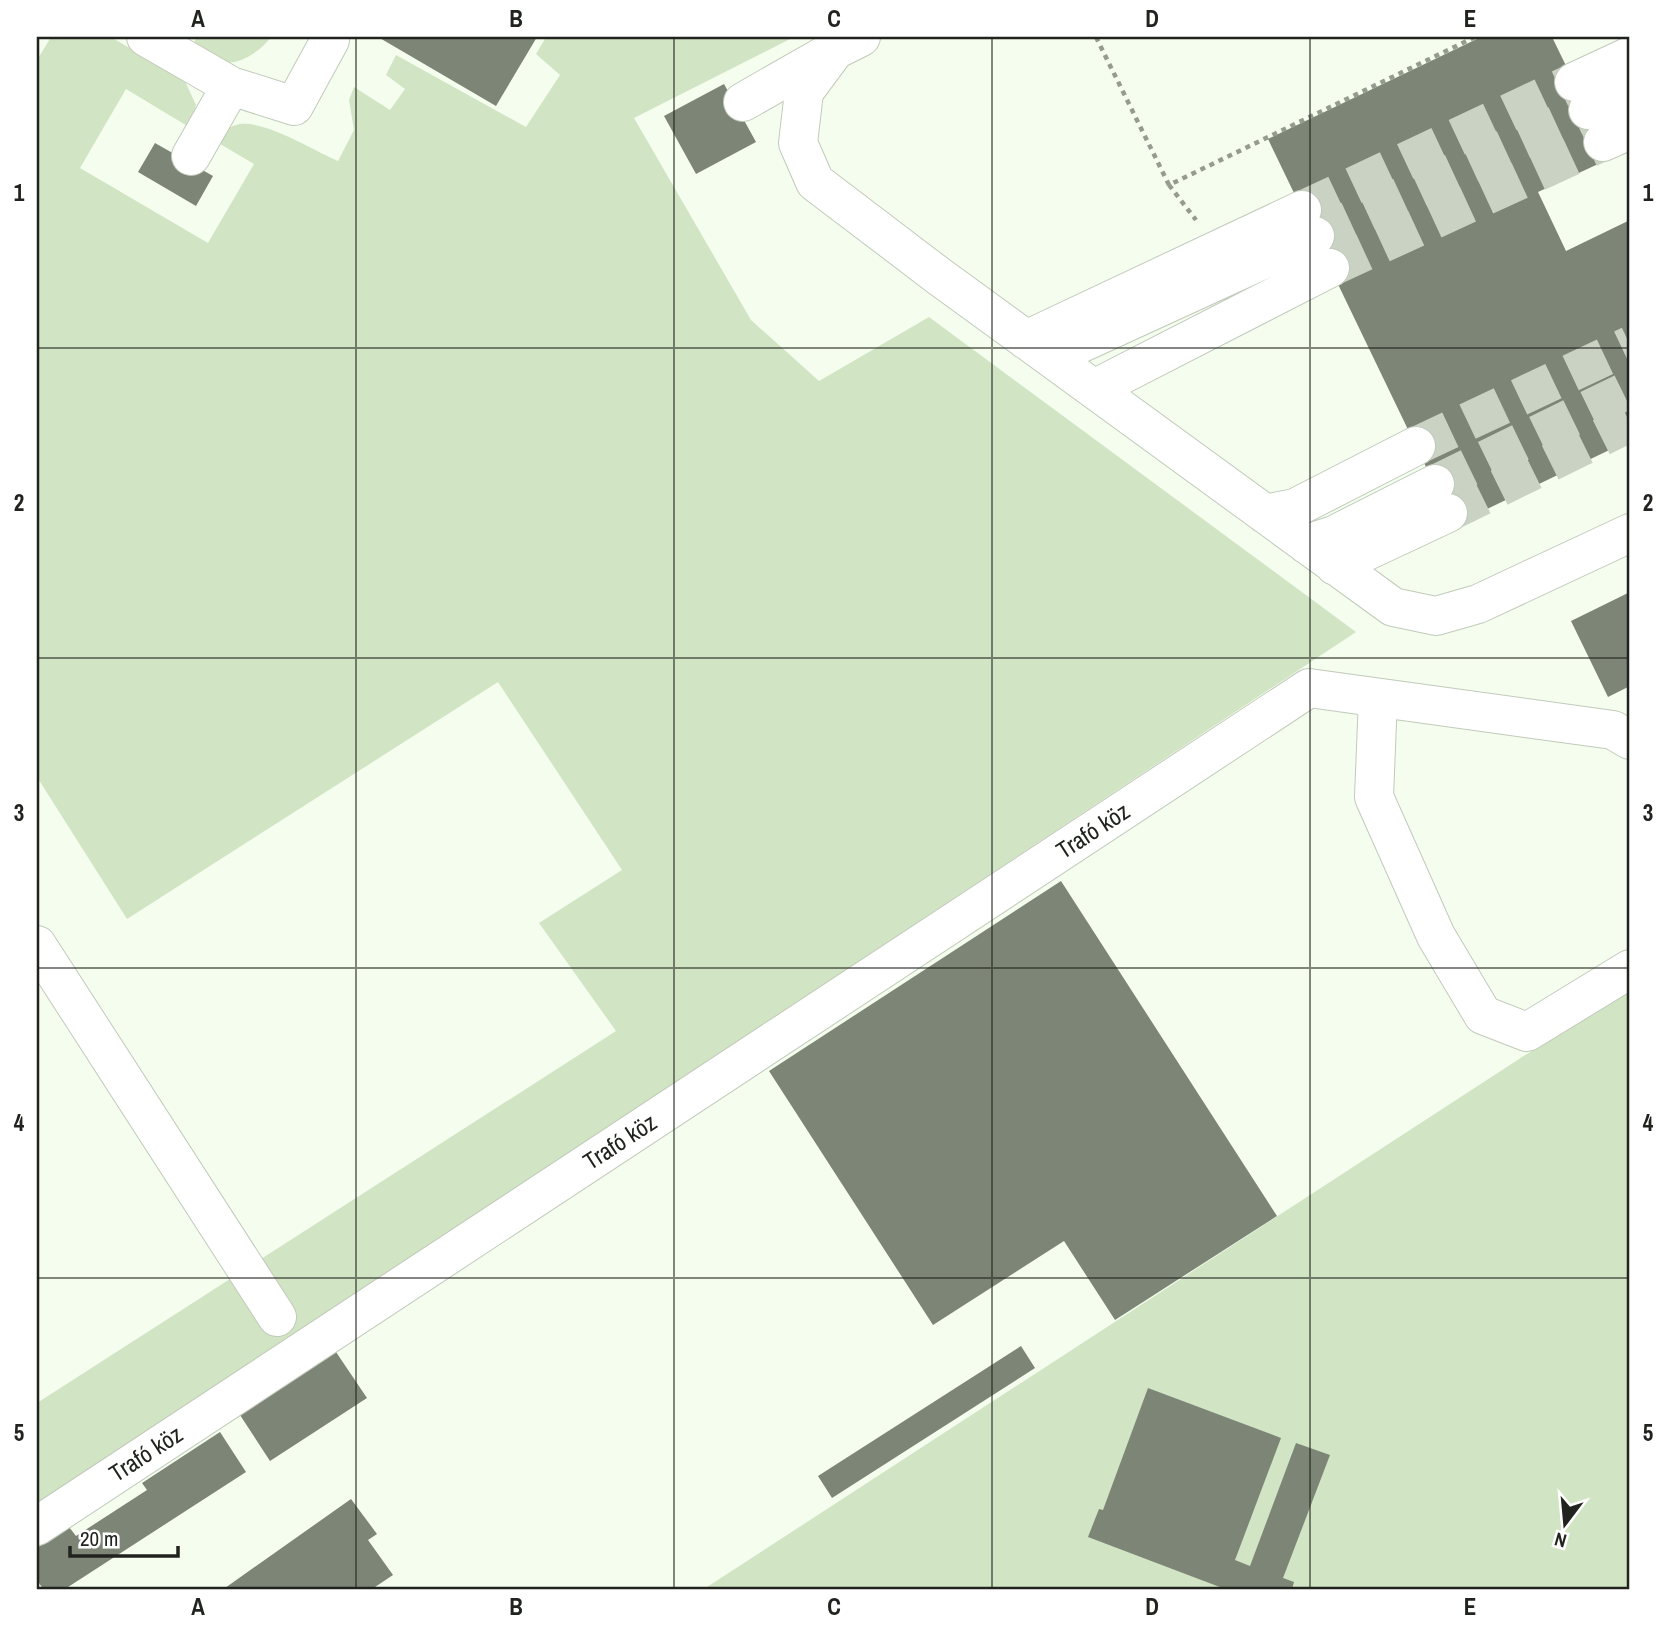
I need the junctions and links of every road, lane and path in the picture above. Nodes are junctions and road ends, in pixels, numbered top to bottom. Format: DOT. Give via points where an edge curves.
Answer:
graph roads {
  1 [pos="146,37"];
  2 [pos="1097,37"];
  3 [pos="1475,37"];
  4 [pos="330,40"];
  5 [pos="848,43"];
  6 [pos="1630,56"];
  7 [pos="231,86"];
  8 [pos="1630,91"];
  9 [pos="743,102"];
  10 [pos="1599,116"];
  11 [pos="191,156"];
  12 [pos="1038,349"];
  13 [pos="1094,389"];
  14 [pos="1416,446"];
  15 [pos="1441,499"];
  16 [pos="1265,514"];
  17 [pos="1630,533"];
  18 [pos="1321,555"];
  19 [pos="1378,698"];
  20 [pos="1630,740"];
  21 [pos="37,945"];
  22 [pos="1630,969"];
  23 [pos="276,1317"];
  24 [pos="37,1526"];
  1 -- 7 [label="street"];
  2 -- 3 [label="path" via="1169,185"];
  4 -- 7 [label="street" via="293,106"];
  5 -- 9 [label="street"];
  5 -- 12 [label="street" via="804,92 798,143 816,182"];
  6 -- 10 [label="street"];
  7 -- 11 [label="street"];
  8 -- 10 [label="street"];
  12 -- 13 [label="street"];
  12 -- 13 [label="street" via="1316,238"];
  13 -- 16 [label="street"];
  14 -- 16 [label="street" via="1295,508"];
  15 -- 18 [label="street" via="1334,535"];
  16 -- 18 [label="street"];
  17 -- 18 [label="street" via="1478,604 1436,616 1393,607"];
  19 -- 20 [label="street, Trafó köz" via="1613,730"];
  19 -- 22 [label="street" via="1374,797 1436,936 1483,1015 1527,1032"];
  19 -- 24 [label="street, Trafó köz" via="1309,688"];
  21 -- 23 [label="street"];
}
